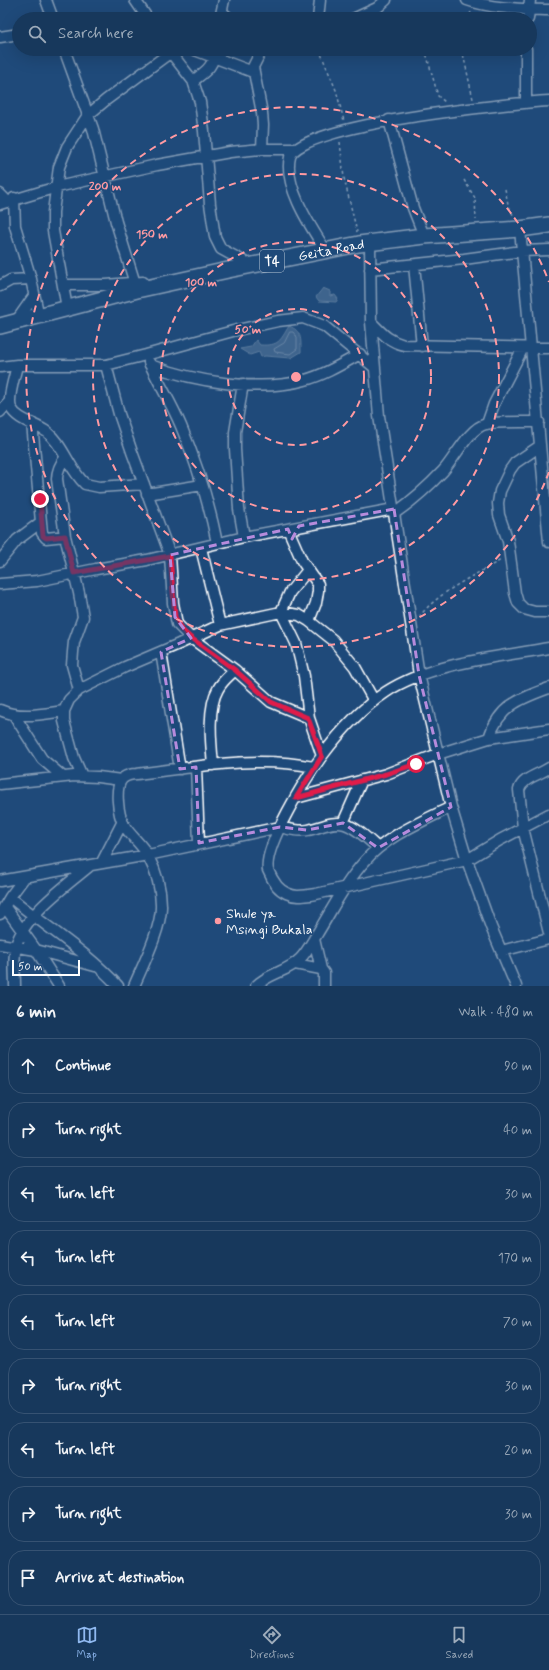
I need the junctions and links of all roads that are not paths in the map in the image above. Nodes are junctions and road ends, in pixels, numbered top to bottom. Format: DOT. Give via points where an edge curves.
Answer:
graph roads {
  1 [pos="46,0"];
  2 [pos="135,0"];
  3 [pos="224,0"];
  4 [pos="320,0"];
  5 [pos="386,0"];
  6 [pos="467,0"];
  7 [pos="529,10"];
  8 [pos="549,10"];
  9 [pos="50,12"];
  10 [pos="143,12"];
  11 [pos="222,12"];
  12 [pos="319,12"];
  13 [pos="368,12"];
  14 [pos="12,35"];
  15 [pos="0,37"];
  16 [pos="67,56"];
  17 [pos="164,56"];
  18 [pos="176,56"];
  19 [pos="214,56"];
  20 [pos="219,56"];
  21 [pos="258,56"];
  22 [pos="526,56"];
  23 [pos="253,72"];
  24 [pos="193,81"];
  25 [pos="549,101"];
  26 [pos="526,102"];
  27 [pos="88,116"];
  28 [pos="389,120"];
  29 [pos="262,149"];
  30 [pos="295,149"];
  31 [pos="206,157"];
  32 [pos="104,177"];
  33 [pos="57,186"];
  34 [pos="5,199"];
  35 [pos="549,225"];
  36 [pos="520,229"];
  37 [pos="424,236"];
  38 [pos="364,243"];
  39 [pos="325,248"];
  40 [pos="522,250"];
  41 [pos="549,250"];
  42 [pos="243,261"];
  43 [pos="414,265"];
  44 [pos="370,269"];
  45 [pos="31,279"];
  46 [pos="63,285"];
  47 [pos="0,286"];
  48 [pos="136,287"];
  49 [pos="34,296"];
  50 [pos="67,308"];
  51 [pos="39,317"];
  52 [pos="371,322"];
  53 [pos="5,324"];
  54 [pos="422,346"];
  55 [pos="527,348"];
  56 [pos="549,348"];
  57 [pos="360,354"];
  58 [pos="146,355"];
  59 [pos="106,364"];
  60 [pos="17,365"];
  61 [pos="150,365"];
  62 [pos="0,367"];
  63 [pos="374,367"];
  64 [pos="243,384"];
  65 [pos="9,402"];
  66 [pos="0,412"];
  67 [pos="539,422"];
  68 [pos="32,423"];
  69 [pos="487,424"];
  70 [pos="540,446"];
  71 [pos="66,457"];
  72 [pos="144,484"];
  73 [pos="202,485"];
  74 [pos="546,489"];
  75 [pos="147,494"];
  76 [pos="394,511"];
  77 [pos="41,522"];
  78 [pos="299,526"];
  79 [pos="288,529"];
  80 [pos="65,536"];
  81 [pos="244,537"];
  82 [pos="292,539"];
  83 [pos="549,542"];
  84 [pos="218,543"];
  85 [pos="201,548"];
  86 [pos="170,556"];
  87 [pos="0,561"];
  88 [pos="308,570"];
  89 [pos="74,573"];
  90 [pos="0,584"];
  91 [pos="282,612"];
  92 [pos="549,612"];
  93 [pos="309,621"];
  94 [pos="220,625"];
  95 [pos="191,638"];
  96 [pos="549,648"];
  97 [pos="161,652"];
  98 [pos="235,670"];
  99 [pos="419,675"];
  100 [pos="549,688"];
  101 [pos="79,690"];
  102 [pos="374,701"];
  103 [pos="0,710"];
  104 [pos="64,711"];
  105 [pos="14,715"];
  106 [pos="308,718"];
  107 [pos="549,729"];
  108 [pos="489,738"];
  109 [pos="438,754"];
  110 [pos="322,756"];
  111 [pos="213,765"];
  112 [pos="196,767"];
  113 [pos="314,767"];
  114 [pos="549,768"];
  115 [pos="180,769"];
  116 [pos="62,776"];
  117 [pos="82,776"];
  118 [pos="121,780"];
  119 [pos="362,780"];
  120 [pos="0,784"];
  121 [pos="296,798"];
  122 [pos="451,807"];
  123 [pos="549,814"];
  124 [pos="122,823"];
  125 [pos="343,823"];
  126 [pos="280,827"];
  127 [pos="523,828"];
  128 [pos="199,843"];
  129 [pos="378,848"];
  130 [pos="148,855"];
  131 [pos="467,860"];
  132 [pos="97,863"];
  133 [pos="24,878"];
  134 [pos="0,881"];
  135 [pos="345,888"];
  136 [pos="10,897"];
  137 [pos="2,910"];
  138 [pos="33,916"];
  139 [pos="23,930"];
  140 [pos="549,933"];
  141 [pos="314,939"];
  142 [pos="549,939"];
  143 [pos="0,944"];
  144 [pos="16,946"];
  145 [pos="36,950"];
  146 [pos="501,951"];
  147 [pos="295,964"];
  148 [pos="101,968"];
  149 [pos="321,969"];
  150 [pos="136,984"];
  151 [pos="15,986"];
  152 [pos="59,986"];
  153 [pos="118,986"];
  154 [pos="256,986"];
  155 [pos="324,986"];
  156 [pos="516,986"];
  1 -- 9 [label="street"];
  2 -- 10 [label="street"];
  3 -- 11 [label="street"];
  4 -- 12 [label="street"];
  5 -- 13 [label="street"];
  6 -- 7 [label="street"];
  7 -- 8 [label="street"];
  14 -- 15 [label="street"];
  16 -- 27 [label="street"];
  17 -- 27 [label="street"];
  18 -- 24 [label="street"];
  19 -- 24 [label="street" via="208,69"];
  20 -- 23 [label="street"];
  21 -- 23 [label="street"];
  22 -- 26 [label="street"];
  23 -- 29 [label="street" via="262,113"];
  24 -- 31 [label="street" via="200,102"];
  25 -- 26 [label="street"];
  26 -- 28 [label="street"];
  27 -- 32 [label="street"];
  27 -- 33 [label="street" via="67,147 59,166"];
  28 -- 30 [label="street" via="342,131"];
  28 -- 37 [label="street"];
  29 -- 30 [label="street"];
  29 -- 31 [label="street"];
  30 -- 39 [label="street" via="290,156 289,167 293,189 300,207"];
  31 -- 32 [label="street"];
  31 -- 42 [label="street" via="215,237 221,249"];
  32 -- 33 [label="street"];
  32 -- 48 [label="street"];
  33 -- 34 [label="street"];
  33 -- 46 [label="street" via="53,231"];
  34 -- 45 [label="street"];
  35 -- 36 [label="highway, Geita Road / T4"];
  36 -- 37 [label="highway, Geita Road / T4"];
  36 -- 40 [label="street"];
  37 -- 38 [label="highway, Geita Road / T4"];
  38 -- 39 [label="highway, Geita Road / T4"];
  38 -- 44 [label="street"];
  39 -- 42 [label="street"];
  39 -- 48 [label="highway, Geita Road / T4"];
  40 -- 41 [label="street"];
  40 -- 43 [label="street"];
  40 -- 55 [label="street"];
  42 -- 48 [label="street"];
  43 -- 44 [label="street"];
  43 -- 54 [label="street"];
  44 -- 52 [label="street"];
  45 -- 47 [label="street" via="11,280"];
  45 -- 49 [label="street"];
  46 -- 48 [label="street"];
  46 -- 50 [label="street"];
  48 -- 50 [label="highway, Geita Road / T4"];
  49 -- 51 [label="street"];
  49 -- 53 [label="street"];
  50 -- 51 [label="highway, Geita Road / T4"];
  51 -- 53 [label="highway, Geita Road / T4"];
  52 -- 54 [label="street" via="393,342"];
  52 -- 63 [label="street"];
  54 -- 55 [label="street"];
  55 -- 56 [label="street"];
  55 -- 67 [label="street"];
  55 -- 69 [label="street" via="497,398"];
  57 -- 58 [label="street" via="324,326 304,318 233,331"];
  57 -- 63 [label="street"];
  57 -- 64 [label="street" via="320,375 304,380 280,384"];
  58 -- 59 [label="street"];
  58 -- 61 [label="street"];
  59 -- 60 [label="street"];
  59 -- 72 [label="street" via="119,414"];
  60 -- 62 [label="street"];
  60 -- 65 [label="street"];
  61 -- 64 [label="street" via="203,380"];
  61 -- 73 [label="street" via="180,424 195,459"];
  63 -- 76 [label="street"];
  64 -- 81 [label="street" via="235,432 235,449 239,509"];
  65 -- 66 [label="street"];
  65 -- 68 [label="street" via="17,415"];
  67 -- 69 [label="street"];
  67 -- 70 [label="street"];
  68 -- 71 [label="street" via="47,432"];
  68 -- 77 [label="street"];
  69 -- 76 [label="street" via="471,434 442,472"];
  70 -- 74 [label="street"];
  70 -- 92 [label="street" via="515,463 500,491 498,503 499,515 508,541 518,603 524,609"];
  71 -- 72 [label="street" via="85,484 99,487"];
  71 -- 80 [label="street" via="57,472"];
  72 -- 75 [label="street"];
  73 -- 75 [label="street"];
  73 -- 84 [label="street"];
  74 -- 83 [label="street"];
  75 -- 86 [label="street"];
  76 -- 78 [label="street"];
  76 -- 99 [label="street"];
  77 -- 80 [label="street" via="43,536 46,538"];
  77 -- 87 [label="street" via="17,540"];
  78 -- 79 [label="street"];
  78 -- 82 [label="street"];
  79 -- 81 [label="street"];
  79 -- 82 [label="street"];
  80 -- 89 [label="street"];
  81 -- 84 [label="street"];
  82 -- 88 [label="street"];
  84 -- 85 [label="street"];
  85 -- 86 [label="street"];
  85 -- 94 [label="street"];
  86 -- 89 [label="street"];
  86 -- 95 [label="street" via="175,617 181,629"];
  88 -- 91 [label="street" via="290,592"];
  88 -- 93 [label="street" via="318,584 316,603"];
  89 -- 90 [label="street" via="37,581"];
  89 -- 101 [label="street" via="83,618 74,642 72,665"];
  91 -- 93 [label="street" via="299,615"];
  91 -- 94 [label="street"];
  91 -- 106 [label="street" via="301,661"];
  93 -- 102 [label="street" via="333,640 345,654"];
  94 -- 95 [label="street"];
  95 -- 97 [label="street"];
  95 -- 98 [label="street"];
  96 -- 99 [label="street" via="464,663"];
  97 -- 101 [label="street"];
  97 -- 115 [label="street"];
  98 -- 106 [label="street" via="271,702"];
  98 -- 111 [label="street" via="223,681 214,700 211,741"];
  99 -- 102 [label="street"];
  99 -- 109 [label="street"];
  100 -- 108 [label="street" via="518,701 507,709 497,718"];
  101 -- 104 [label="street" via="69,700"];
  102 -- 110 [label="street"];
  103 -- 105 [label="street"];
  104 -- 105 [label="street" via="29,716"];
  104 -- 117 [label="street" via="68,737"];
  105 -- 116 [label="street" via="42,759"];
  106 -- 110 [label="street"];
  107 -- 108 [label="street"];
  108 -- 109 [label="street"];
  109 -- 119 [label="street" via="386,774"];
  109 -- 122 [label="street"];
  110 -- 113 [label="street"];
  111 -- 112 [label="street"];
  111 -- 113 [label="street" via="271,762"];
  112 -- 115 [label="street"];
  112 -- 128 [label="street"];
  113 -- 121 [label="street"];
  114 -- 127 [label="street" via="521,785"];
  115 -- 118 [label="street" via="129,775"];
  116 -- 117 [label="street"];
  116 -- 120 [label="street"];
  117 -- 118 [label="street"];
  118 -- 124 [label="street" via="118,802"];
  119 -- 121 [label="street"];
  119 -- 125 [label="street"];
  121 -- 126 [label="street"];
  122 -- 129 [label="street"];
  122 -- 131 [label="street"];
  123 -- 127 [label="street"];
  124 -- 130 [label="street"];
  124 -- 132 [label="street"];
  125 -- 126 [label="street" via="296,831"];
  125 -- 129 [label="street" via="354,828"];
  126 -- 128 [label="street"];
  126 -- 135 [label="street" via="269,855 268,870 281,891 297,896"];
  127 -- 131 [label="street"];
  127 -- 140 [label="street"];
  128 -- 130 [label="street"];
  129 -- 135 [label="street" via="363,862"];
  130 -- 132 [label="street"];
  130 -- 150 [label="street" via="159,881 162,907 157,930"];
  131 -- 135 [label="street"];
  131 -- 146 [label="street"];
  132 -- 133 [label="street"];
  132 -- 138 [label="street"];
  133 -- 134 [label="street"];
  133 -- 136 [label="street"];
  135 -- 141 [label="street"];
  136 -- 137 [label="street"];
  136 -- 138 [label="street"];
  137 -- 139 [label="street"];
  138 -- 139 [label="street"];
  138 -- 148 [label="street"];
  139 -- 144 [label="street"];
  139 -- 145 [label="street"];
  141 -- 147 [label="street"];
  141 -- 149 [label="street"];
  142 -- 146 [label="street"];
  143 -- 144 [label="street"];
  144 -- 145 [label="street"];
  144 -- 151 [label="street"];
  145 -- 148 [label="street"];
  145 -- 152 [label="street"];
  146 -- 156 [label="street"];
  147 -- 149 [label="street"];
  147 -- 154 [label="street" via="262,980"];
  148 -- 153 [label="street"];
  149 -- 155 [label="street" via="324,972"];
}
